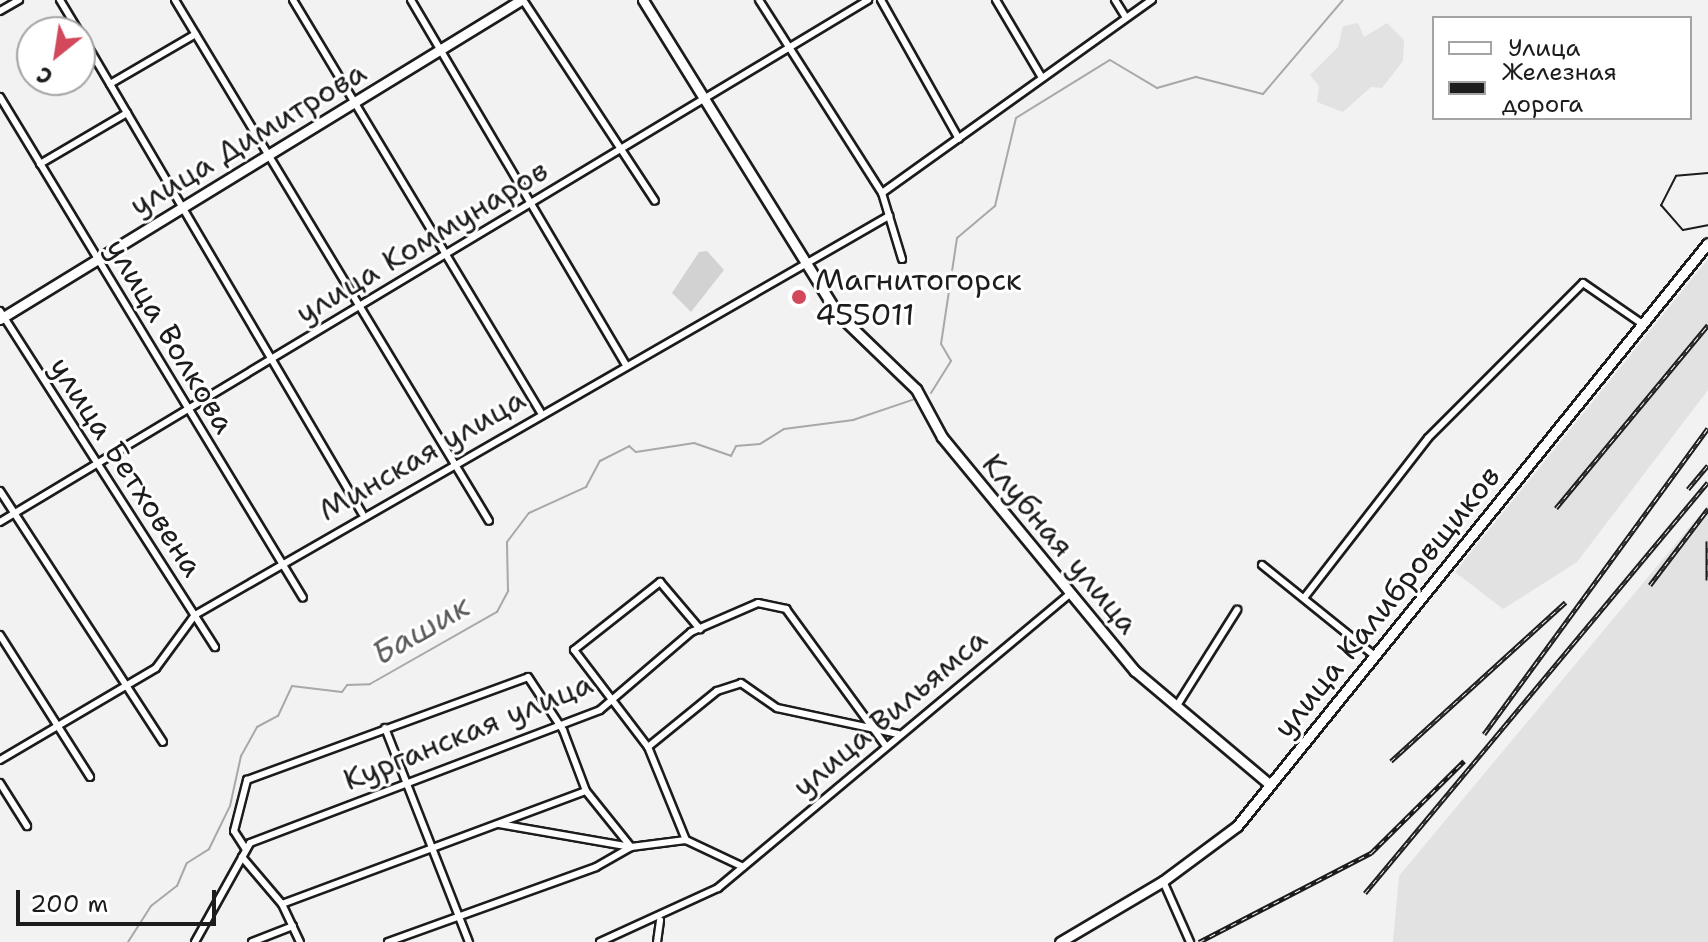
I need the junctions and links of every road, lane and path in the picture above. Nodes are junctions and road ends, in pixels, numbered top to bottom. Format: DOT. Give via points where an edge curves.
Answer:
graph roads {
  1 [pos="19,0"];
  2 [pos="175,0"];
  3 [pos="293,0"];
  4 [pos="411,0"];
  5 [pos="522,0"];
  6 [pos="643,0"];
  7 [pos="759,0"];
  8 [pos="868,0"];
  9 [pos="881,0"];
  10 [pos="996,0"];
  11 [pos="1115,0"];
  12 [pos="1152,0"];
  13 [pos="0,11"];
  14 [pos="1125,16"];
  15 [pos="196,34"];
  16 [pos="788,47"];
  17 [pos="442,50"];
  18 [pos="96,60"];
  19 [pos="1041,76"];
  20 [pos="110,84"];
  21 [pos="0,97"];
  22 [pos="702,99"];
  23 [pos="356,103"];
  24 [pos="127,113"];
  25 [pos="959,139"];
  26 [pos="619,150"];
  27 [pos="268,155"];
  28 [pos="40,164"];
  29 [pos="882,193"];
  30 [pos="532,200"];
  31 [pos="655,201"];
  32 [pos="182,206"];
  33 [pos="889,216"];
  34 [pos="1708,243"];
  35 [pos="445,253"];
  36 [pos="98,258"];
  37 [pos="902,259"];
  38 [pos="804,266"];
  39 [pos="360,306"];
  40 [pos="1,316"];
  41 [pos="1641,323"];
  42 [pos="271,358"];
  43 [pos="625,364"];
  44 [pos="188,408"];
  45 [pos="540,411"];
  46 [pos="453,462"];
  47 [pos="98,463"];
  48 [pos="0,491"];
  49 [pos="15,513"];
  50 [pos="362,513"];
  51 [pos="489,521"];
  52 [pos="0,522"];
  53 [pos="282,564"];
  54 [pos="1262,565"];
  55 [pos="1069,595"];
  56 [pos="303,598"];
  57 [pos="1304,598"];
  58 [pos="1237,610"];
  59 [pos="195,615"];
  60 [pos="700,629"];
  61 [pos="0,635"];
  62 [pos="215,647"];
  63 [pos="1376,657"];
  64 [pos="126,685"];
  65 [pos="613,698"];
  66 [pos="1176,707"];
  67 [pos="558,725"];
  68 [pos="58,726"];
  69 [pos="871,727"];
  70 [pos="385,728"];
  71 [pos="898,734"];
  72 [pos="163,742"];
  73 [pos="885,745"];
  74 [pos="648,747"];
  75 [pos="0,760"];
  76 [pos="90,777"];
  77 [pos="406,780"];
  78 [pos="0,783"];
  79 [pos="1269,784"];
  80 [pos="586,791"];
  81 [pos="499,824"];
  82 [pos="27,826"];
  83 [pos="686,840"];
  84 [pos="631,847"];
  85 [pos="245,848"];
  86 [pos="434,848"];
  87 [pos="242,857"];
  88 [pos="741,866"];
  89 [pos="1163,881"];
  90 [pos="282,904"];
  91 [pos="460,915"];
  92 [pos="660,920"];
  93 [pos="293,926"];
  94 [pos="195,942"];
  95 [pos="252,942"];
  96 [pos="300,942"];
  97 [pos="388,942"];
  98 [pos="469,942"];
  99 [pos="600,942"];
  100 [pos="657,942"];
  101 [pos="1060,942"];
  102 [pos="1190,942"];
  1 -- 13 [label="street"];
  2 -- 15 [label="street"];
  3 -- 23 [label="street"];
  4 -- 17 [label="street"];
  5 -- 17 [label="street, улица Димитрова"];
  5 -- 26 [label="street"];
  6 -- 22 [label="street, Клубная улица"];
  7 -- 16 [label="street"];
  8 -- 16 [label="street, улица Коммунаров"];
  9 -- 25 [label="street"];
  10 -- 19 [label="street"];
  11 -- 14 [label="street"];
  12 -- 14 [label="street"];
  14 -- 19 [label="street"];
  15 -- 20 [label="street"];
  15 -- 27 [label="street"];
  16 -- 22 [label="street, улица Коммунаров"];
  16 -- 29 [label="street"];
  17 -- 23 [label="street, улица Димитрова"];
  17 -- 30 [label="street"];
  18 -- 20 [label="street"];
  19 -- 25 [label="street"];
  20 -- 24 [label="street"];
  21 -- 28 [label="street, улица Волкова"];
  22 -- 26 [label="street, улица Коммунаров"];
  22 -- 38 [label="street, Клубная улица"];
  23 -- 27 [label="street, улица Димитрова"];
  23 -- 35 [label="street"];
  24 -- 28 [label="street"];
  24 -- 32 [label="street"];
  25 -- 29 [label="street"];
  26 -- 30 [label="street, улица Коммунаров"];
  26 -- 31 [label="street"];
  27 -- 32 [label="street, улица Димитрова"];
  27 -- 39 [label="street"];
  28 -- 36 [label="street, улица Волкова"];
  29 -- 33 [label="street"];
  30 -- 35 [label="street, улица Коммунаров"];
  30 -- 43 [label="street"];
  32 -- 36 [label="street, улица Димитрова"];
  32 -- 42 [label="street"];
  33 -- 37 [label="street"];
  33 -- 38 [label="street, Минская улица"];
  34 -- 41 [label="street, улица Калибровщиков"];
  35 -- 39 [label="street, улица Коммунаров"];
  35 -- 45 [label="street"];
  36 -- 40 [label="street, улица Димитрова"];
  36 -- 44 [label="street, улица Волкова"];
  38 -- 43 [label="street, Минская улица"];
  38 -- 55 [label="street, Клубная улица" via="838,314 916,389 942,437"];
  39 -- 42 [label="street, улица Коммунаров"];
  39 -- 46 [label="street"];
  40 -- 47 [label="street, улица Бетховена"];
  41 -- 57 [label="street" via="1583,283 1428,438"];
  41 -- 63 [label="street, улица Калибровщиков"];
  42 -- 44 [label="street, улица Коммунаров"];
  42 -- 50 [label="street"];
  43 -- 45 [label="street, Минская улица"];
  44 -- 47 [label="street, улица Коммунаров"];
  44 -- 53 [label="street, улица Волкова"];
  45 -- 46 [label="street, Минская улица"];
  46 -- 50 [label="street, Минская улица"];
  46 -- 51 [label="street"];
  47 -- 49 [label="street, улица Коммунаров"];
  47 -- 59 [label="street, улица Бетховена"];
  48 -- 49 [label="street"];
  49 -- 52 [label="street, улица Коммунаров"];
  49 -- 64 [label="street"];
  50 -- 53 [label="street, Минская улица"];
  53 -- 56 [label="street, улица Волкова"];
  53 -- 59 [label="street, Минская улица"];
  54 -- 57 [label="street"];
  55 -- 66 [label="street, Клубная улица"];
  55 -- 71 [label="street, улица Вильямса"];
  57 -- 63 [label="street"];
  58 -- 66 [label="street"];
  59 -- 62 [label="street, улица Бетховена"];
  59 -- 64 [label="street, Минская улица" via="156,668"];
  60 -- 65 [label="street, Курганская улица"];
  60 -- 65 [label="street" via="660,582 576,646 574,653"];
  60 -- 69 [label="street, Курганская улица" via="758,603 778,603"];
  61 -- 68 [label="street"];
  63 -- 79 [label="street, улица Калибровщиков"];
  64 -- 68 [label="street, Минская улица"];
  64 -- 72 [label="street"];
  65 -- 67 [label="street, Курганская улица"];
  65 -- 74 [label="street"];
  66 -- 79 [label="street, Клубная улица"];
  67 -- 70 [label="street" via="523,677"];
  67 -- 77 [label="street, Курганская улица"];
  67 -- 80 [label="street"];
  68 -- 75 [label="street, Минская улица"];
  68 -- 76 [label="street"];
  69 -- 71 [label="street"];
  69 -- 73 [label="street"];
  69 -- 74 [label="street" via="797,714 749,685 732,684"];
  70 -- 77 [label="street"];
  70 -- 85 [label="street" via="247,780 234,831"];
  71 -- 73 [label="street, улица Вильямса"];
  73 -- 88 [label="street, улица Вильямса"];
  74 -- 83 [label="street"];
  77 -- 85 [label="street, Курганская улица"];
  77 -- 86 [label="street"];
  78 -- 82 [label="street"];
  79 -- 89 [label="street, улица Калибровщиков" via="1237,826"];
  80 -- 81 [label="street"];
  80 -- 84 [label="street"];
  81 -- 84 [label="street"];
  81 -- 86 [label="street"];
  83 -- 84 [label="street"];
  83 -- 88 [label="street"];
  84 -- 91 [label="street" via="596,867"];
  85 -- 87 [label="street"];
  86 -- 90 [label="street"];
  86 -- 91 [label="street"];
  87 -- 90 [label="street"];
  87 -- 94 [label="street"];
  88 -- 92 [label="street, улица Вильямса" via="718,888"];
  89 -- 101 [label="street, улица Калибровщиков"];
  89 -- 102 [label="street"];
  90 -- 93 [label="street"];
  91 -- 97 [label="street"];
  91 -- 98 [label="street"];
  92 -- 99 [label="street, улица Вильямса"];
  92 -- 100 [label="street"];
  93 -- 95 [label="street"];
  93 -- 96 [label="street"];
}
